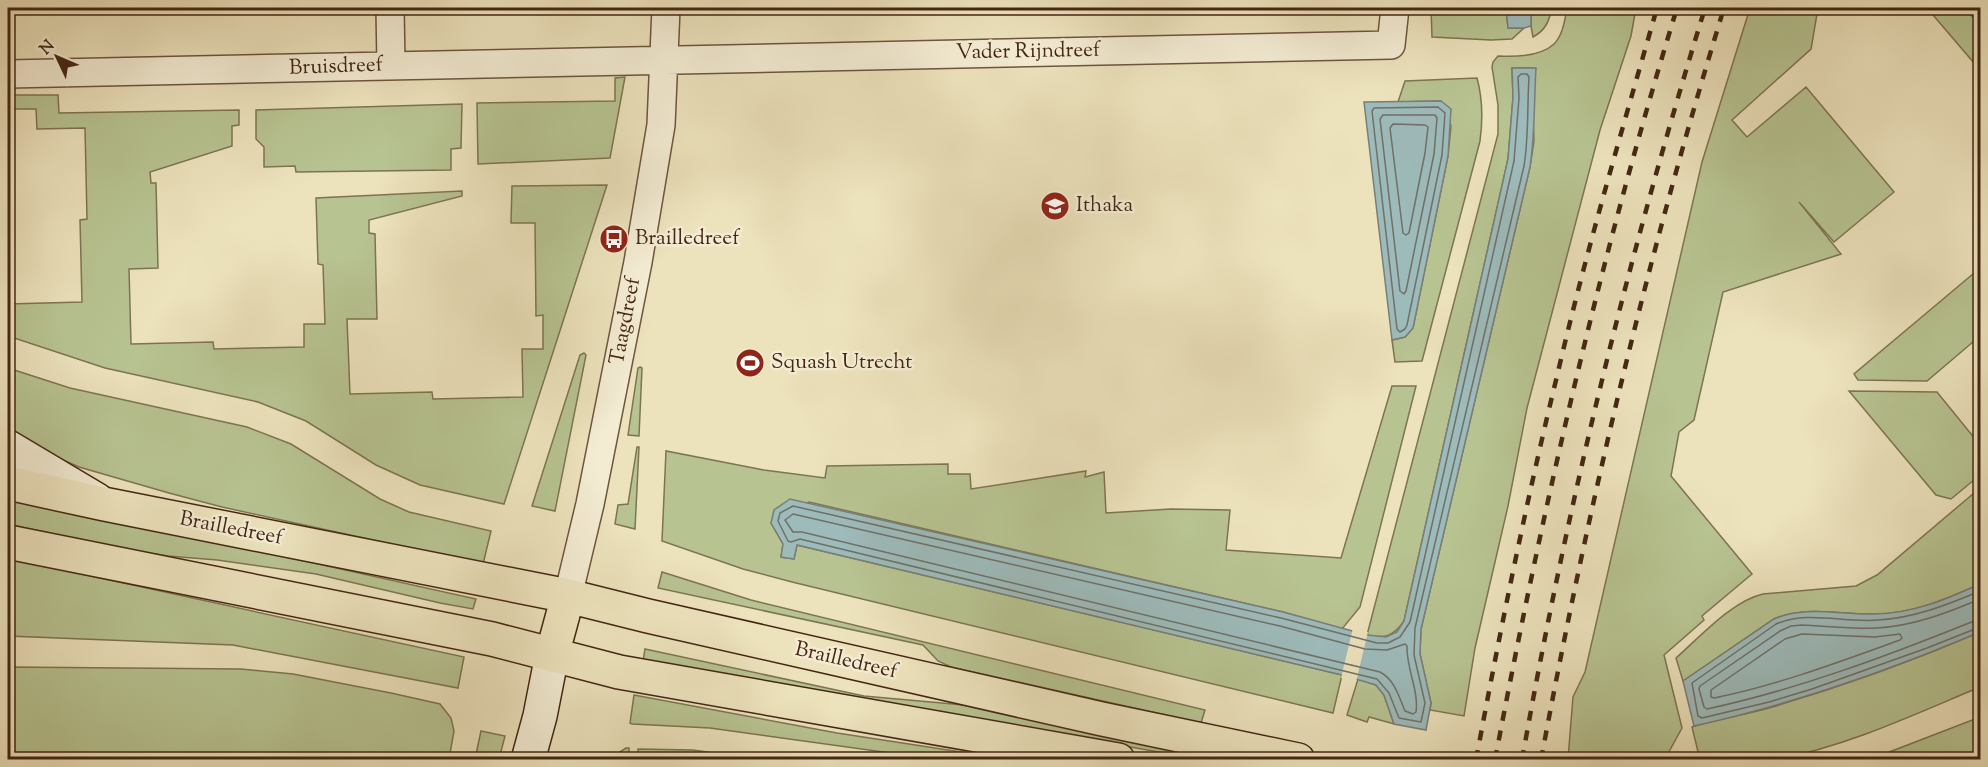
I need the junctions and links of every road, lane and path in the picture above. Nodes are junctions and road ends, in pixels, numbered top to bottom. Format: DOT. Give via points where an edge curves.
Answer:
graph roads {
  1 [pos="390,8"];
  2 [pos="666,8"];
  3 [pos="1395,8"];
  4 [pos="665,59"];
  5 [pos="391,65"];
  6 [pos="8,74"];
  7 [pos="8,447"];
  8 [pos="8,483"];
  9 [pos="104,504"];
  10 [pos="8,542"];
  11 [pos="568,596"];
  12 [pos="552,655"];
  13 [pos="528,759"];
  14 [pos="1118,759"];
  15 [pos="1298,759"];
  1 -- 5 [label="street"];
  2 -- 4 [label="street, Taagdreef"];
  3 -- 4 [label="street, Vader Rijndreef" via="1391,45"];
  4 -- 5 [label="street, Bruisdreef"];
  4 -- 11 [label="street, Taagdreef" via="661,125 638,261"];
  5 -- 6 [label="street, Bruisdreef"];
  7 -- 9 [label="street"];
  8 -- 9 [label="main road, Brailledreef"];
  9 -- 11 [label="main road, Brailledreef"];
  10 -- 12 [label="main road" via="492,639"];
  11 -- 12 [label="main road"];
  11 -- 15 [label="main road, Brailledreef" via="1079,714"];
  12 -- 13 [label="street"];
  12 -- 14 [label="main road" via="636,675"];
}
